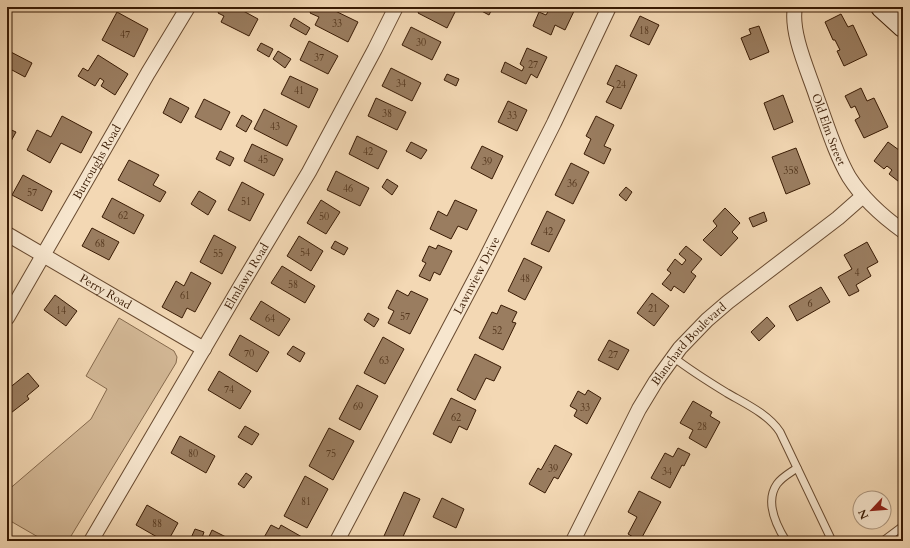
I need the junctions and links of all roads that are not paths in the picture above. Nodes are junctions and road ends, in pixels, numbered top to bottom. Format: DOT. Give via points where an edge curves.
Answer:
graph roads {
  1 [pos="188,7"];
  2 [pos="396,7"];
  3 [pos="609,7"];
  4 [pos="795,7"];
  5 [pos="881,7"];
  6 [pos="903,27"];
  7 [pos="863,196"];
  8 [pos="903,231"];
  9 [pos="7,234"];
  10 [pos="43,256"];
  11 [pos="7,318"];
  12 [pos="204,349"];
  13 [pos="673,357"];
  14 [pos="797,468"];
  15 [pos="903,526"];
  16 [pos="91,541"];
  17 [pos="337,541"];
  18 [pos="574,541"];
  19 [pos="786,541"];
  20 [pos="832,541"];
  21 [pos="883,541"];
  1 -- 10 [label="street, Burroughs Road"];
  2 -- 12 [label="street, Elmlawn Road" via="309,172"];
  3 -- 17 [label="street, Lawnview Drive" via="478,273"];
  4 -- 7 [label="street, Old Elm Street" via="797,39 828,130 849,176"];
  5 -- 6 [label="main road"];
  7 -- 8 [label="street, Old Elm Street"];
  7 -- 13 [label="street, Blanchard Boulevard" via="717,311 697,329"];
  9 -- 10 [label="street, Perry Road"];
  10 -- 11 [label="street, Burroughs Road"];
  10 -- 12 [label="street, Perry Road"];
  12 -- 16 [label="street, Elmlawn Road"];
  13 -- 14 [label="lane" via="700,377 771,420 780,432"];
  13 -- 18 [label="street, Blanchard Boulevard" via="635,416"];
  14 -- 19 [label="lane" via="778,482 774,489 772,509"];
  14 -- 20 [label="lane"];
  15 -- 21 [label="lane"];
}
